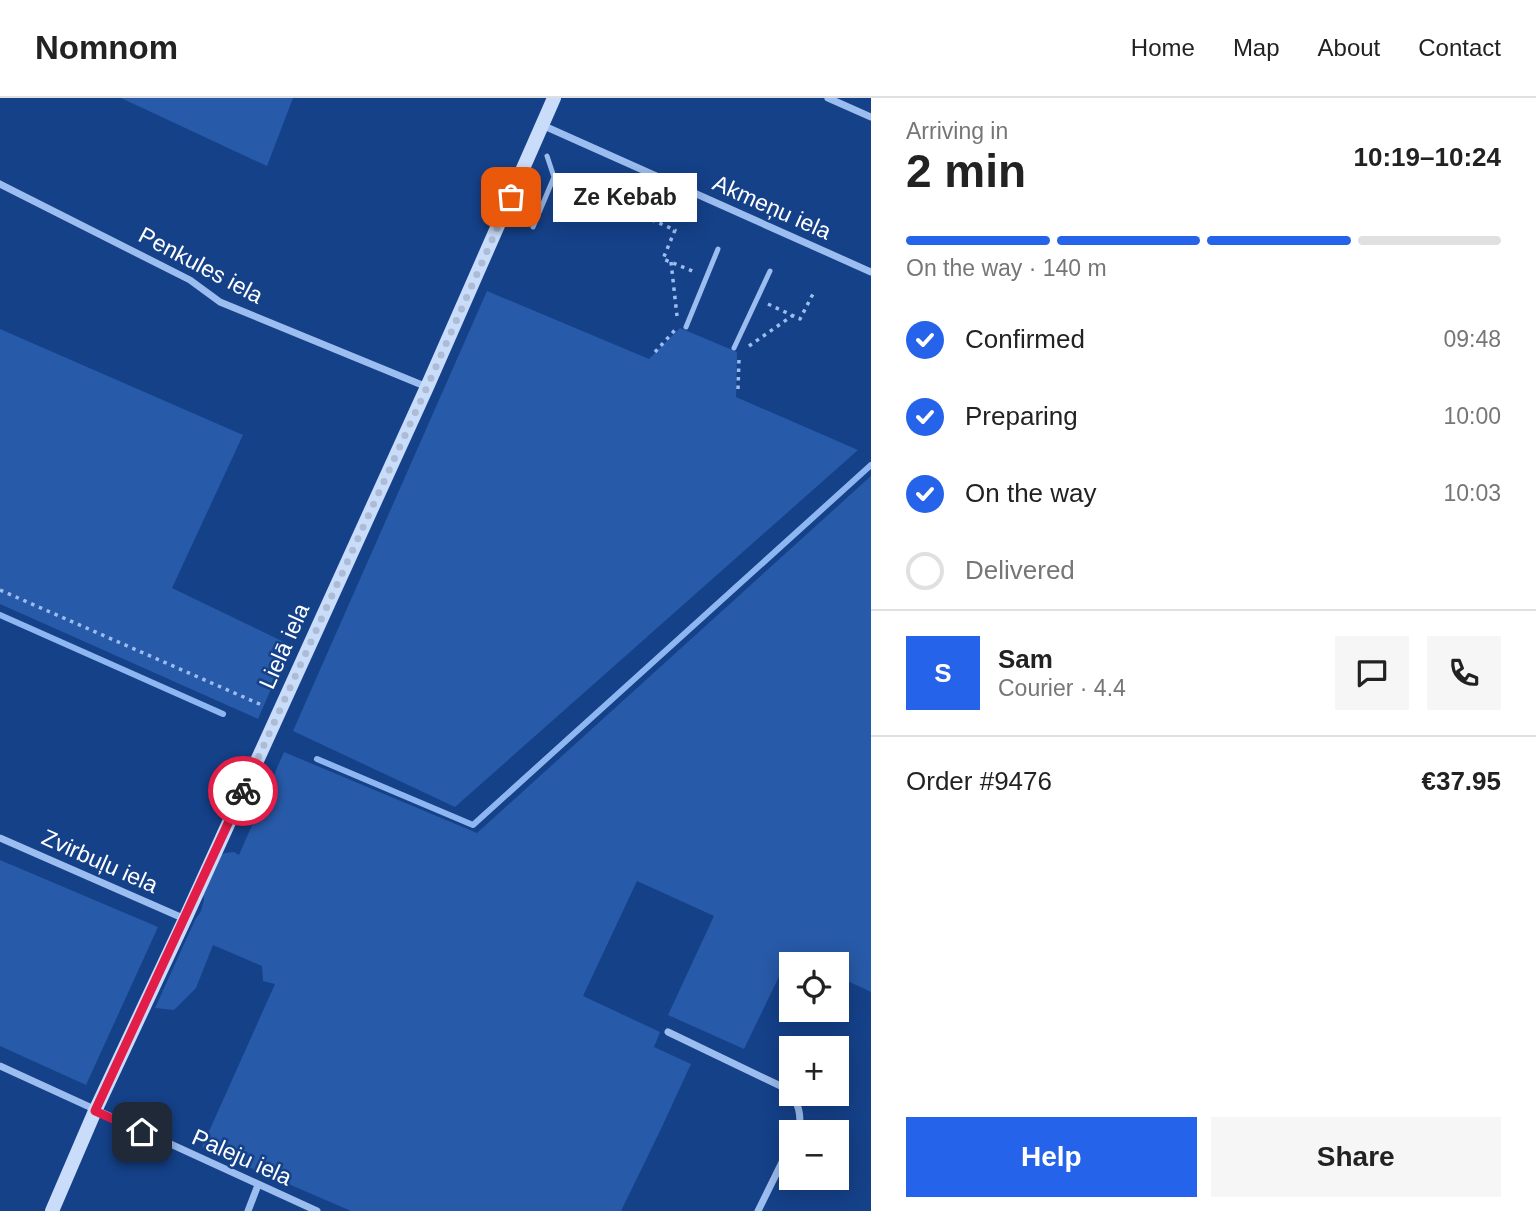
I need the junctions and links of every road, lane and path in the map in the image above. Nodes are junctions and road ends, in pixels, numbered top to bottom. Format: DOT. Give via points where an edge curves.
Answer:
graph roads {
  1 [pos="554,98"];
  2 [pos="828,98"];
  3 [pos="871,117"];
  4 [pos="542,125"];
  5 [pos="547,156"];
  6 [pos="554,177"];
  7 [pos="0,184"];
  8 [pos="533,227"];
  9 [pos="718,249"];
  10 [pos="671,262"];
  11 [pos="770,271"];
  12 [pos="871,272"];
  13 [pos="706,277"];
  14 [pos="814,290"];
  15 [pos="757,299"];
  16 [pos="792,316"];
  17 [pos="686,327"];
  18 [pos="734,348"];
  19 [pos="656,352"];
  20 [pos="427,387"];
  21 [pos="738,388"];
  22 [pos="0,590"];
  23 [pos="279,713"];
  24 [pos="0,838"];
  25 [pos="185,919"];
  26 [pos="668,1032"];
  27 [pos="0,1066"];
  28 [pos="779,1085"];
  29 [pos="95,1111"];
  30 [pos="779,1168"];
  31 [pos="258,1185"];
  32 [pos="51,1211"];
  33 [pos="247,1211"];
  34 [pos="317,1211"];
  35 [pos="758,1211"];
  1 -- 4 [label="street, Lielā iela"];
  2 -- 3 [label="street"];
  4 -- 12 [label="street, Akmeņu iela"];
  4 -- 20 [label="street, Lielā iela"];
  5 -- 6 [label="lane"];
  6 -- 8 [label="lane"];
  6 -- 10 [label="path" via="675,230 663,259"];
  7 -- 20 [label="street, Penkules iela" via="190,280 220,302"];
  9 -- 13 [label="lane"];
  10 -- 13 [label="path"];
  10 -- 19 [label="path" via="678,327"];
  11 -- 15 [label="lane"];
  13 -- 17 [label="lane"];
  14 -- 16 [label="path" via="800,319"];
  15 -- 16 [label="path"];
  15 -- 18 [label="lane"];
  16 -- 21 [label="path" via="740,352"];
  20 -- 23 [label="street, Lielā iela"];
  22 -- 23 [label="path"];
  23 -- 25 [label="street, Lielā iela"];
  24 -- 25 [label="street, Zvirbuļu iela"];
  25 -- 29 [label="street, Lielā iela"];
  26 -- 28 [label="street"];
  27 -- 29 [label="street, Paleju iela"];
  29 -- 31 [label="street, Paleju iela"];
  29 -- 32 [label="street, Lielā iela"];
  30 -- 35 [label="street"];
  31 -- 33 [label="street"];
  31 -- 34 [label="street, Paleju iela"];
}
